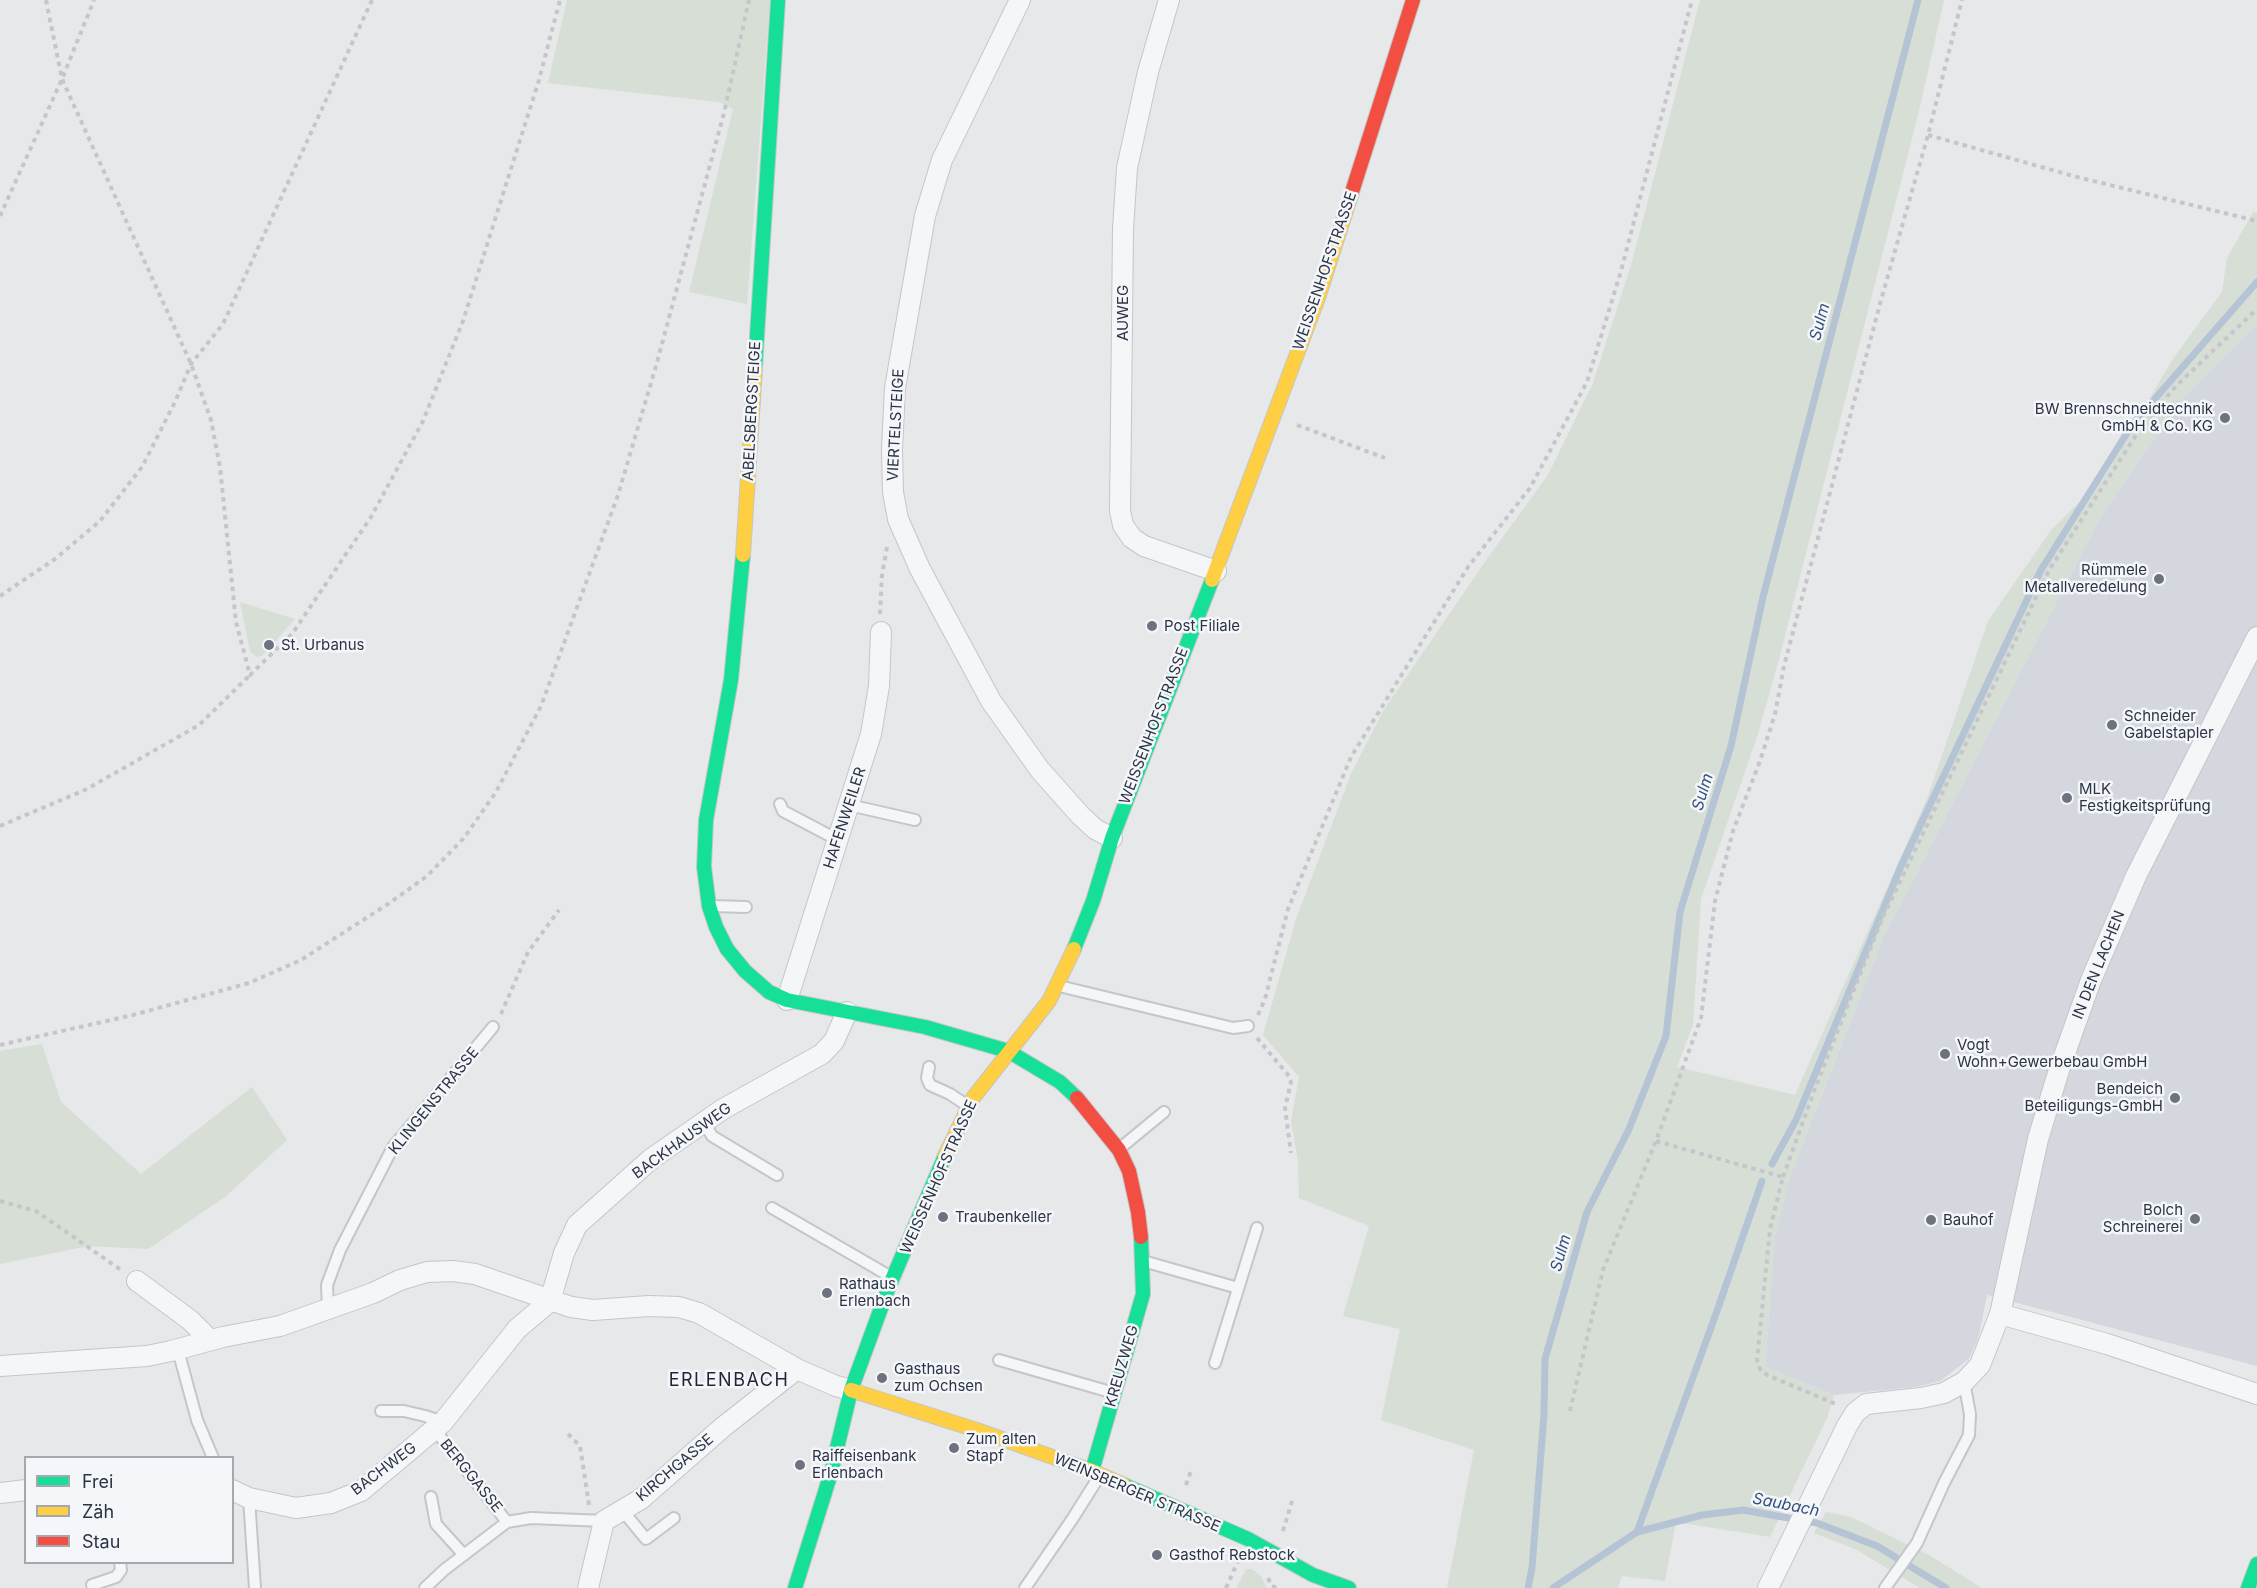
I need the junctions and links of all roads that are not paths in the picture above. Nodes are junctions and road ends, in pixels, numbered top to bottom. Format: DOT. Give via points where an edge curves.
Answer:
graph roads {
  1 [pos="778,0"];
  2 [pos="1020,0"];
  3 [pos="1169,0"];
  4 [pos="1413,0"];
  5 [pos="1216,571"];
  6 [pos="881,632"];
  7 [pos="2257,637"];
  8 [pos="780,804"];
  9 [pos="849,805"];
  10 [pos="915,820"];
  11 [pos="1112,838"];
  12 [pos="838,840"];
  13 [pos="709,906"];
  14 [pos="746,907"];
  15 [pos="1059,986"];
  16 [pos="787,1000"];
  17 [pos="847,1012"];
  18 [pos="1248,1026"];
  19 [pos="493,1027"];
  20 [pos="1008,1051"];
  21 [pos="929,1067"];
  22 [pos="968,1106"];
  23 [pos="1164,1112"];
  24 [pos="704,1122"];
  25 [pos="1119,1150"];
  26 [pos="777,1175"];
  27 [pos="772,1208"];
  28 [pos="1257,1228"];
  29 [pos="1143,1261"];
  30 [pos="893,1278"];
  31 [pos="136,1281"];
  32 [pos="1238,1288"];
  33 [pos="550,1300"];
  34 [pos="328,1309"];
  35 [pos="2000,1314"];
  36 [pos="210,1340"];
  37 [pos="178,1350"];
  38 [pos="999,1360"];
  39 [pos="1215,1363"];
  40 [pos="0,1366"];
  41 [pos="797,1369"];
  42 [pos="1964,1382"];
  43 [pos="850,1390"];
  44 [pos="1114,1393"];
  45 [pos="2257,1394"];
  46 [pos="381,1411"];
  47 [pos="439,1426"];
  48 [pos="212,1456"];
  49 [pos="1096,1472"];
  50 [pos="24,1490"];
  51 [pos="0,1493"];
  52 [pos="241,1494"];
  53 [pos="431,1497"];
  54 [pos="622,1510"];
  55 [pos="674,1518"];
  56 [pos="598,1521"];
  57 [pos="507,1522"];
  58 [pos="464,1555"];
  59 [pos="120,1564"];
  60 [pos="2257,1564"];
  61 [pos="1310,1581"];
  62 [pos="92,1585"];
  63 [pos="255,1588"];
  64 [pos="425,1588"];
  65 [pos="588,1588"];
  66 [pos="795,1588"];
  67 [pos="1025,1588"];
  68 [pos="1349,1588"];
  69 [pos="1768,1588"];
  70 [pos="1885,1588"];
  71 [pos="2248,1588"];
  1 -- 13 [label="street, ABELSBERGSTEIGE" via="741,586 731,680 706,820 704,867"];
  2 -- 11 [label="street, VIERTELSTEIGE" via="942,160 925,216 895,388 892,492 898,519 920,569 991,701 1040,770 1080,815"];
  3 -- 5 [label="street, AUWEG" via="1127,168 1119,511 1132,538 1144,546"];
  4 -- 5 [label="street, WEISSENHOFSTRASSE" via="1318,298"];
  5 -- 11 [label="street, WEISSENHOFSTRASSE"];
  6 -- 9 [label="street, HAFENWEILER" via="879,686 871,734"];
  7 -- 35 [label="street, IN DEN LACHEN" via="2136,876 2091,980 2038,1139"];
  8 -- 12 [label="lane" via="783,811"];
  9 -- 10 [label="lane"];
  9 -- 12 [label="street, HAFENWEILER"];
  11 -- 15 [label="street, WEISSENHOFSTRASSE" via="1093,901"];
  12 -- 16 [label="street, HAFENWEILER"];
  13 -- 14 [label="lane"];
  13 -- 16 [label="street" via="727,949 745,971 769,992"];
  15 -- 18 [label="lane" via="1233,1028"];
  15 -- 20 [label="street, WEISSENHOFSTRASSE"];
  16 -- 17 [label="street"];
  17 -- 20 [label="street" via="924,1027"];
  17 -- 24 [label="street, BACKHAUSWEG" via="834,1041 822,1054"];
  19 -- 34 [label="lane, KLINGENSTRASSE" via="393,1147 340,1250 327,1285"];
  20 -- 22 [label="street, WEISSENHOFSTRASSE"];
  20 -- 25 [label="street, KREUZWEG" via="1067,1088"];
  21 -- 22 [label="lane" via="930,1085"];
  22 -- 30 [label="street, WEISSENHOFSTRASSE"];
  23 -- 25 [label="lane"];
  24 -- 26 [label="lane" via="712,1136"];
  24 -- 33 [label="street, BACKHAUSWEG" via="651,1160 577,1225 564,1252"];
  25 -- 29 [label="street, KREUZWEG" via="1130,1171"];
  27 -- 30 [label="lane"];
  28 -- 32 [label="lane"];
  29 -- 32 [label="lane"];
  29 -- 44 [label="street, KREUZWEG" via="1143,1294"];
  30 -- 43 [label="street, WEISSENHOFSTRASSE"];
  31 -- 36 [label="street" via="190,1320"];
  32 -- 39 [label="lane"];
  33 -- 34 [label="street" via="475,1274 427,1272"];
  33 -- 41 [label="street" via="593,1310 649,1306 699,1312"];
  33 -- 47 [label="street, BACHWEG" via="517,1329"];
  34 -- 36 [label="street" via="280,1326"];
  35 -- 42 [label="street, IN DEN LACHEN" via="1980,1365"];
  35 -- 45 [label="street" via="2107,1344"];
  36 -- 37 [label="street"];
  37 -- 40 [label="street" via="147,1356"];
  37 -- 48 [label="lane" via="197,1420"];
  38 -- 44 [label="lane"];
  41 -- 43 [label="street"];
  41 -- 54 [label="street, KIRCHGASSE" via="641,1499"];
  42 -- 69 [label="street, IN DEN LACHEN" via="1944,1393 1866,1404 1855,1413"];
  42 -- 70 [label="lane" via="1970,1435 1917,1543"];
  43 -- 49 [label="street, WEINSBERGER STRASSE"];
  43 -- 66 [label="street, WEISSENHOFSTRASSE" via="831,1473"];
  44 -- 49 [label="street, KREUZWEG"];
  46 -- 47 [label="lane" via="425,1416"];
  47 -- 52 [label="street, BACHWEG" via="361,1491 346,1498 296,1508"];
  47 -- 57 [label="lane, BERGGASSE"];
  49 -- 61 [label="street, WEINSBERGER STRASSE" via="1248,1539"];
  49 -- 67 [label="lane, KREUZWEG" via="1073,1518"];
  50 -- 51 [label="street"];
  52 -- 63 [label="lane, BACHWEG" via="249,1524"];
  53 -- 58 [label="lane" via="436,1524"];
  54 -- 55 [label="lane" via="646,1539"];
  54 -- 56 [label="street, KIRCHGASSE"];
  56 -- 57 [label="lane, BERGGASSE" via="531,1518"];
  56 -- 65 [label="street"];
  57 -- 58 [label="lane, BERGGASSE"];
  58 -- 64 [label="lane, BERGGASSE"];
  59 -- 62 [label="lane" via="116,1577"];
  60 -- 71 [label="street"];
  61 -- 68 [label="street, WEINSBERGER STRASSE"];
}
